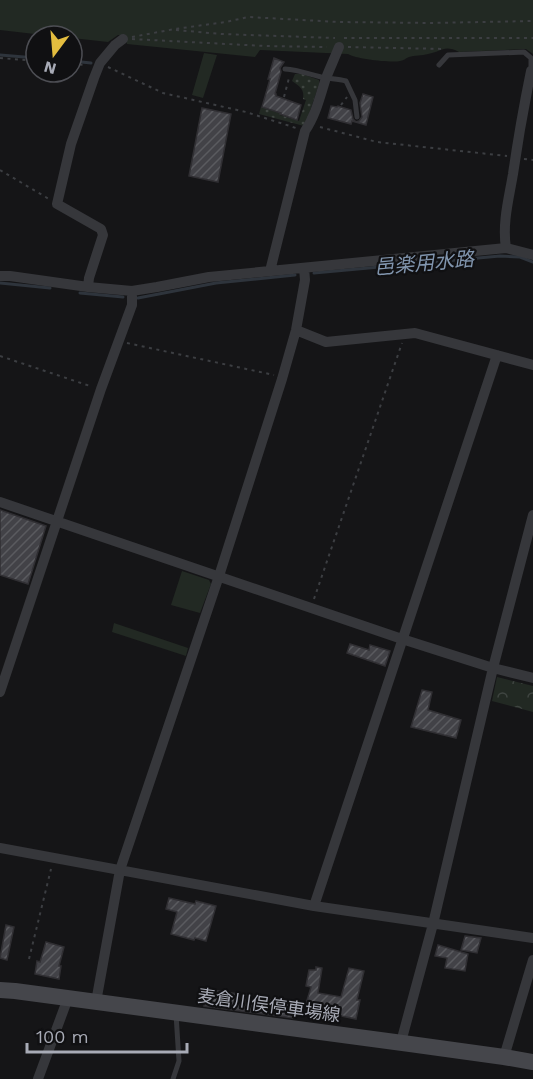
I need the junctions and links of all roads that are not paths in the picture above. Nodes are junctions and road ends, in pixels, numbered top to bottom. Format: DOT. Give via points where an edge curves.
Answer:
graph roads {
  1 [pos="123,39"];
  2 [pos="339,47"];
  3 [pos="439,65"];
  4 [pos="288,69"];
  5 [pos="532,71"];
  6 [pos="326,78"];
  7 [pos="357,117"];
  8 [pos="506,249"];
  9 [pos="533,255"];
  10 [pos="304,268"];
  11 [pos="270,271"];
  12 [pos="0,276"];
  13 [pos="88,287"];
  14 [pos="132,291"];
  15 [pos="296,330"];
  16 [pos="497,355"];
  17 [pos="533,365"];
  18 [pos="0,502"];
  19 [pos="533,515"];
  20 [pos="58,522"];
  21 [pos="219,576"];
  22 [pos="402,639"];
  23 [pos="493,668"];
  24 [pos="533,678"];
  25 [pos="0,692"];
  26 [pos="0,848"];
  27 [pos="120,870"];
  28 [pos="314,906"];
  29 [pos="433,924"];
  30 [pos="533,938"];
  31 [pos="533,960"];
  32 [pos="0,990"];
  33 [pos="68,998"];
  34 [pos="96,1002"];
  35 [pos="176,1013"];
  36 [pos="401,1042"];
  37 [pos="504,1057"];
  38 [pos="533,1062"];
  39 [pos="38,1079"];
  40 [pos="173,1079"];
  1 -- 13 [label="street" via="99,65 71,144 57,204 101,230 103,235"];
  2 -- 6 [label="street"];
  3 -- 5 [label="lane" via="448,55 524,52 531,58"];
  4 -- 6 [label="lane"];
  5 -- 8 [label="street" via="505,220"];
  6 -- 7 [label="lane" via="346,81 355,100"];
  6 -- 11 [label="street" via="308,127"];
  8 -- 9 [label="street"];
  8 -- 10 [label="street"];
  10 -- 11 [label="street"];
  10 -- 15 [label="street"];
  11 -- 14 [label="street"];
  12 -- 13 [label="street"];
  13 -- 14 [label="street"];
  14 -- 20 [label="street" via="132,305"];
  15 -- 16 [label="street" via="326,342 415,333"];
  15 -- 21 [label="street"];
  16 -- 17 [label="street"];
  16 -- 22 [label="street"];
  18 -- 20 [label="street"];
  19 -- 23 [label="street"];
  20 -- 21 [label="street"];
  20 -- 25 [label="street"];
  21 -- 22 [label="street"];
  21 -- 27 [label="street"];
  22 -- 23 [label="street"];
  22 -- 28 [label="street"];
  23 -- 24 [label="street"];
  23 -- 29 [label="street"];
  26 -- 27 [label="street"];
  27 -- 28 [label="street"];
  27 -- 34 [label="street"];
  28 -- 29 [label="street"];
  29 -- 30 [label="street"];
  29 -- 36 [label="street"];
  31 -- 37 [label="street"];
  32 -- 33 [label="main road, 麦倉川俣停車場線"];
  33 -- 34 [label="main road, 麦倉川俣停車場線"];
  33 -- 39 [label="street"];
  34 -- 35 [label="main road, 麦倉川俣停車場線"];
  35 -- 36 [label="main road, 麦倉川俣停車場線"];
  35 -- 40 [label="lane" via="179,1061"];
  36 -- 37 [label="main road, 麦倉川俣停車場線"];
  37 -- 38 [label="main road, 麦倉川俣停車場線"];
}
